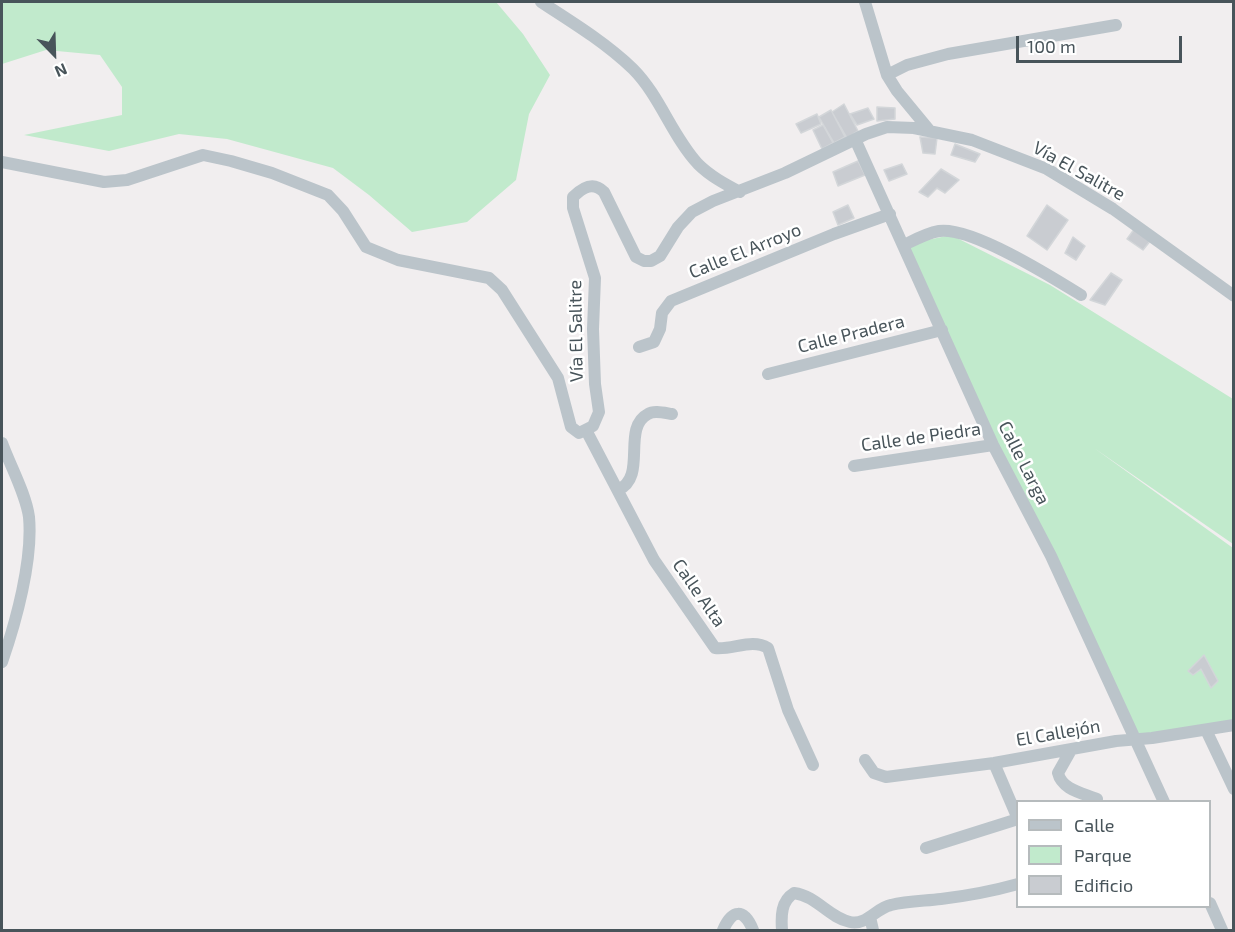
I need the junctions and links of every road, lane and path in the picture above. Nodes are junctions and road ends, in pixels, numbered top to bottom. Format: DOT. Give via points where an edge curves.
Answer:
graph roads {
  1 [pos="541,2"];
  2 [pos="865,2"];
  3 [pos="1116,25"];
  4 [pos="887,75"];
  5 [pos="930,131"];
  6 [pos="855,139"];
  7 [pos="2,162"];
  8 [pos="740,192"];
  9 [pos="890,214"];
  10 [pos="904,245"];
  11 [pos="1081,295"];
  12 [pos="1233,296"];
  13 [pos="942,330"];
  14 [pos="639,347"];
  15 [pos="768,374"];
  16 [pos="672,414"];
  17 [pos="586,430"];
  18 [pos="2,443"];
  19 [pos="993,445"];
  20 [pos="854,465"];
  21 [pos="618,490"];
  22 [pos="2,663"];
  23 [pos="1233,725"];
  24 [pos="1206,730"];
  25 [pos="1136,740"];
  26 [pos="1071,750"];
  27 [pos="865,760"];
  28 [pos="994,763"];
  29 [pos="813,765"];
  30 [pos="1233,789"];
  31 [pos="1097,799"];
  32 [pos="1164,800"];
  33 [pos="1016,817"];
  34 [pos="1016,819"];
  35 [pos="927,848"];
  36 [pos="1016,884"];
  37 [pos="1211,907"];
  38 [pos="870,917"];
  39 [pos="723,930"];
  40 [pos="753,930"];
  41 [pos="782,930"];
  42 [pos="873,930"];
  43 [pos="1222,930"];
  1 -- 8 [label="street" via="634,70 698,164"];
  2 -- 4 [label="street"];
  3 -- 4 [label="street" via="948,54"];
  4 -- 5 [label="street"];
  5 -- 6 [label="street, Vía El Salitre" via="887,127"];
  5 -- 12 [label="street, Vía El Salitre" via="972,140 1047,168 1113,209"];
  6 -- 8 [label="street, Vía El Salitre"];
  6 -- 9 [label="street, Calle Larga"];
  7 -- 17 [label="street, Vía El Salitre" via="104,182 127,180 203,156 231,160 328,195 366,247 379,254 489,278 532,333 558,378 571,427 579,433"];
  8 -- 17 [label="street, Vía El Salitre" via="692,212 660,256 651,261 636,257 599,187 589,185 573,196 573,208 595,278 593,329 599,412 593,426"];
  9 -- 10 [label="street, Calle Larga"];
  9 -- 14 [label="street, Calle El Arroyo" via="671,301 662,313 654,342"];
  10 -- 11 [label="street" via="939,231 978,239 1034,266"];
  10 -- 13 [label="street, Calle Larga"];
  13 -- 15 [label="street, Calle Pradera"];
  13 -- 19 [label="street, Calle Larga"];
  16 -- 21 [label="street" via="648,413 640,421 632,476"];
  17 -- 21 [label="street, Calle Alta"];
  18 -- 22 [label="street" via="29,515 25,571"];
  19 -- 20 [label="street, Calle de Piedra"];
  19 -- 25 [label="street, Calle Larga" via="1051,556"];
  21 -- 29 [label="street, Calle Alta" via="654,560 715,648 756,643 768,648 788,710"];
  23 -- 24 [label="street, El Callejón"];
  24 -- 25 [label="street, El Callejón"];
  24 -- 30 [label="street"];
  25 -- 26 [label="street, El Callejón"];
  25 -- 32 [label="street, Calle Larga"];
  26 -- 28 [label="street, El Callejón"];
  26 -- 31 [label="street" via="1058,773 1060,780"];
  27 -- 28 [label="street, El Callejón" via="879,777"];
  28 -- 33 [label="street"];
  34 -- 35 [label="street"];
  36 -- 38 [label="street" via="889,905"];
  37 -- 43 [label="street"];
  38 -- 41 [label="street" via="851,923 816,900 794,893 783,904"];
  38 -- 42 [label="street"];
  39 -- 40 [label="street" via="735,914 749,920"];
}
